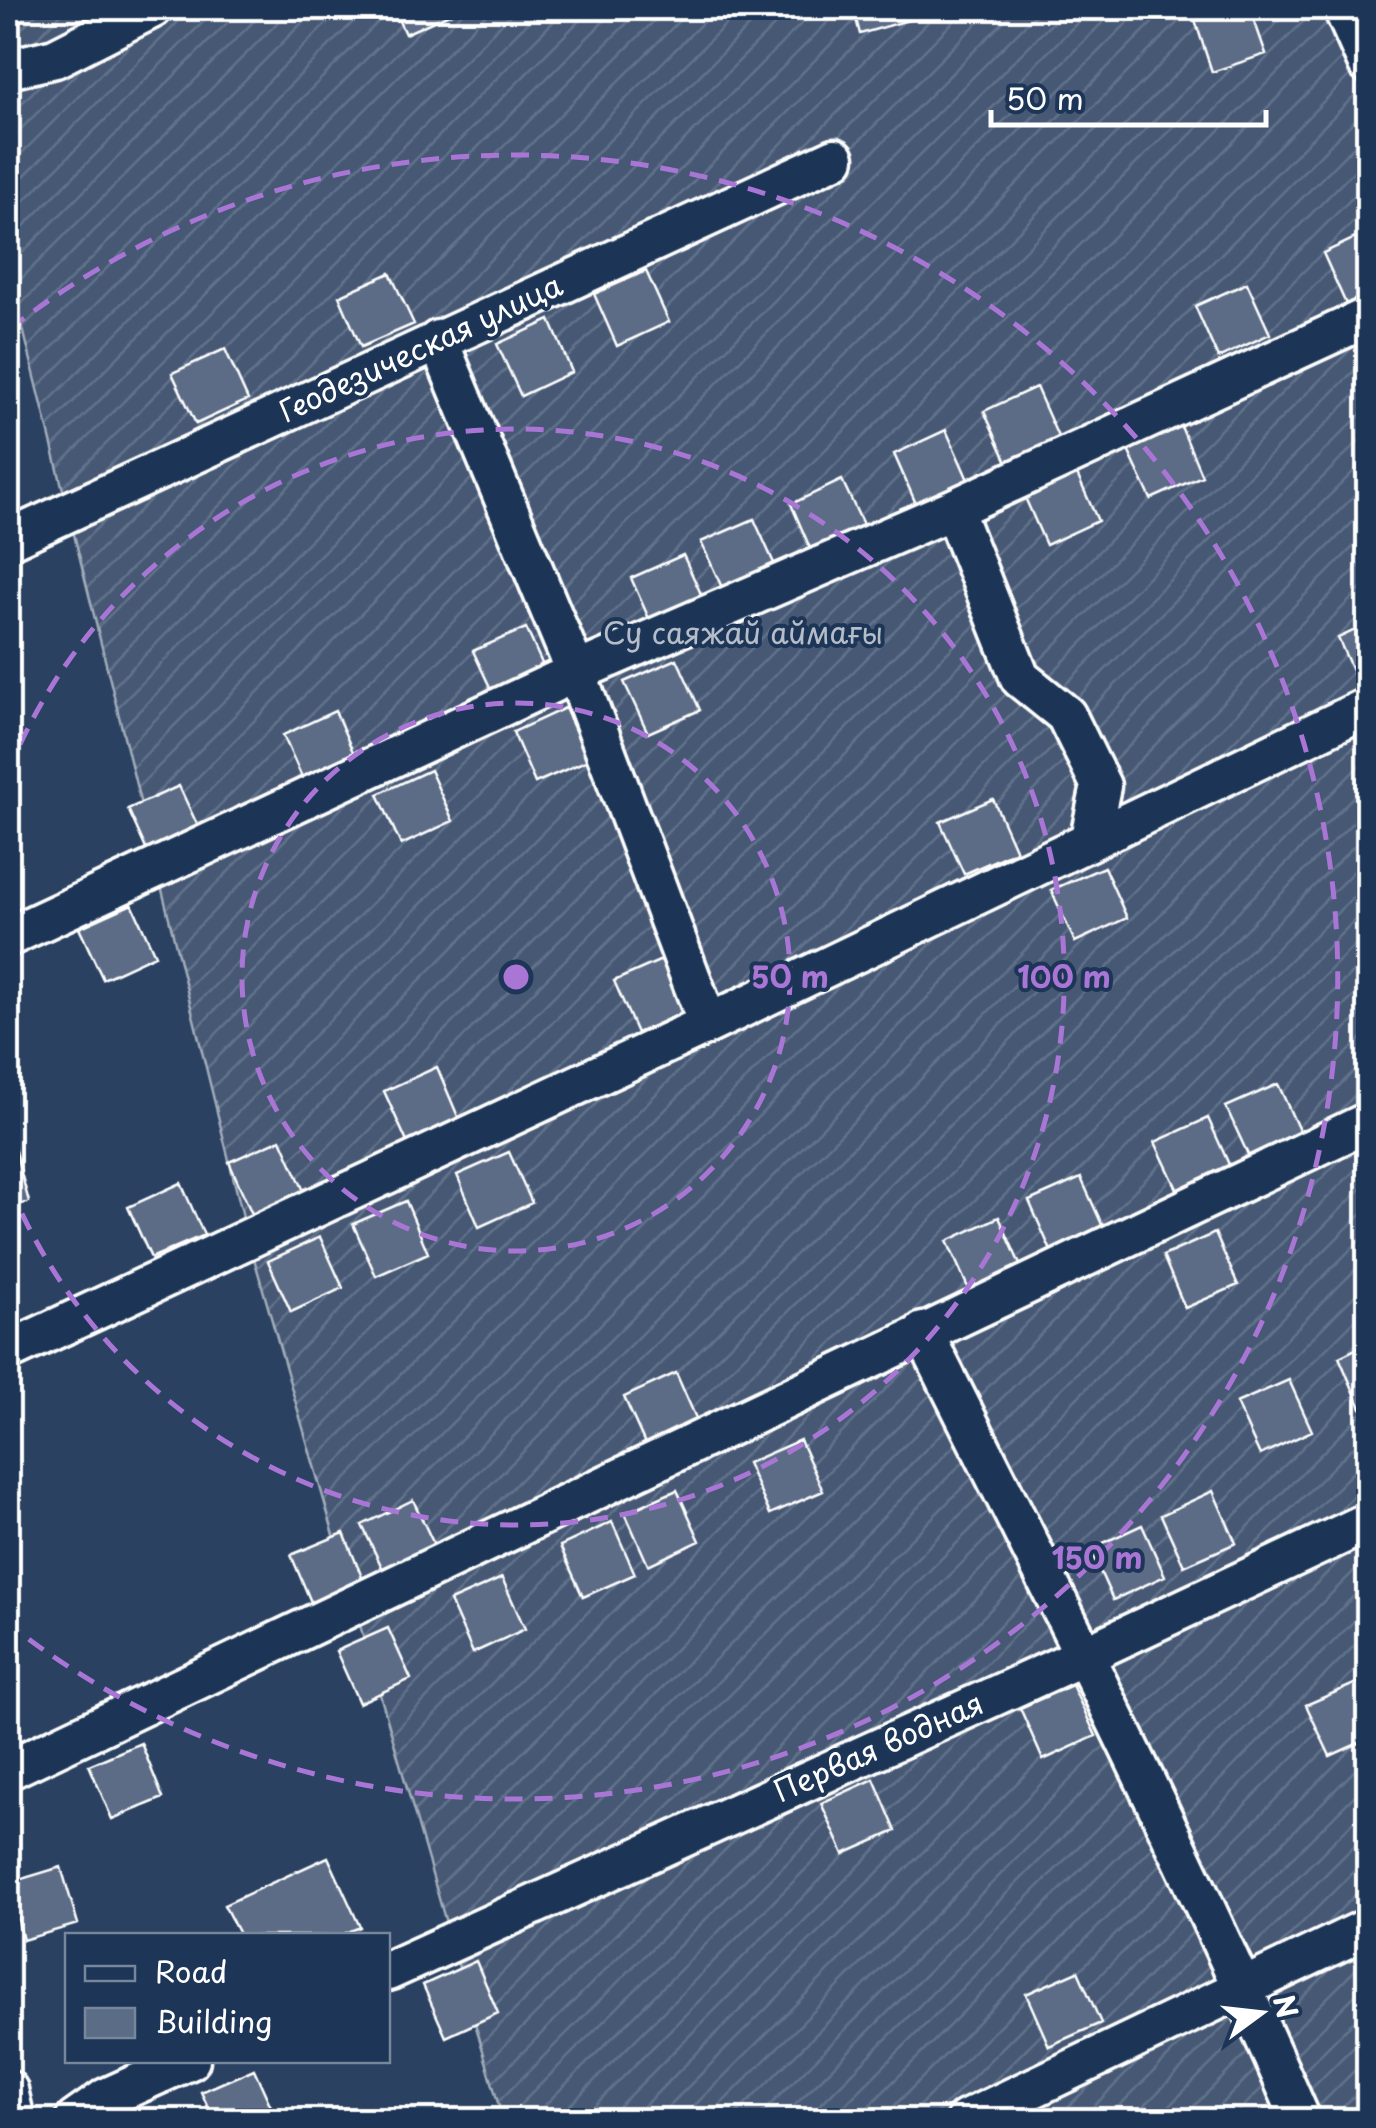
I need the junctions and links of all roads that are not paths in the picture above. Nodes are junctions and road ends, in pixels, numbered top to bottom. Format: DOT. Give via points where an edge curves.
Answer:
graph roads {
  1 [pos="153,8"];
  2 [pos="1343,8"];
  3 [pos="1368,64"];
  4 [pos="8,69"];
  5 [pos="835,158"];
  6 [pos="1368,317"];
  7 [pos="438,340"];
  8 [pos="952,509"];
  9 [pos="8,540"];
  10 [pos="576,672"];
  11 [pos="1368,707"];
  12 [pos="1090,838"];
  13 [pos="8,937"];
  14 [pos="708,1024"];
  15 [pos="1368,1122"];
  16 [pos="923,1332"];
  17 [pos="8,1351"];
  18 [pos="1368,1522"];
  19 [pos="1085,1655"];
  20 [pos="8,1770"];
  21 [pos="1368,1928"];
  22 [pos="390,1970"];
  23 [pos="1243,1987"];
  24 [pos="185,2063"];
  25 [pos="8,2090"];
  26 [pos="102,2113"];
  27 [pos="14,2120"];
  28 [pos="966,2120"];
  29 [pos="1301,2120"];
  1 -- 4 [label="street" via="55,58"];
  2 -- 3 [label="street"];
  5 -- 7 [label="street, Геодезическая улица"];
  6 -- 8 [label="street"];
  7 -- 9 [label="street, Геодезическая улица"];
  7 -- 10 [label="street"];
  8 -- 10 [label="street"];
  8 -- 12 [label="street" via="1020,678 1066,715 1100,786"];
  10 -- 13 [label="street"];
  10 -- 14 [label="street"];
  11 -- 12 [label="street"];
  12 -- 14 [label="street"];
  14 -- 17 [label="street"];
  15 -- 16 [label="street"];
  16 -- 19 [label="street"];
  16 -- 20 [label="street"];
  18 -- 19 [label="street, Первая водная"];
  19 -- 22 [label="street, Первая водная"];
  19 -- 23 [label="street"];
  21 -- 23 [label="street"];
  23 -- 28 [label="street"];
  23 -- 29 [label="street"];
  24 -- 26 [label="street"];
  25 -- 27 [label="street"];
}
